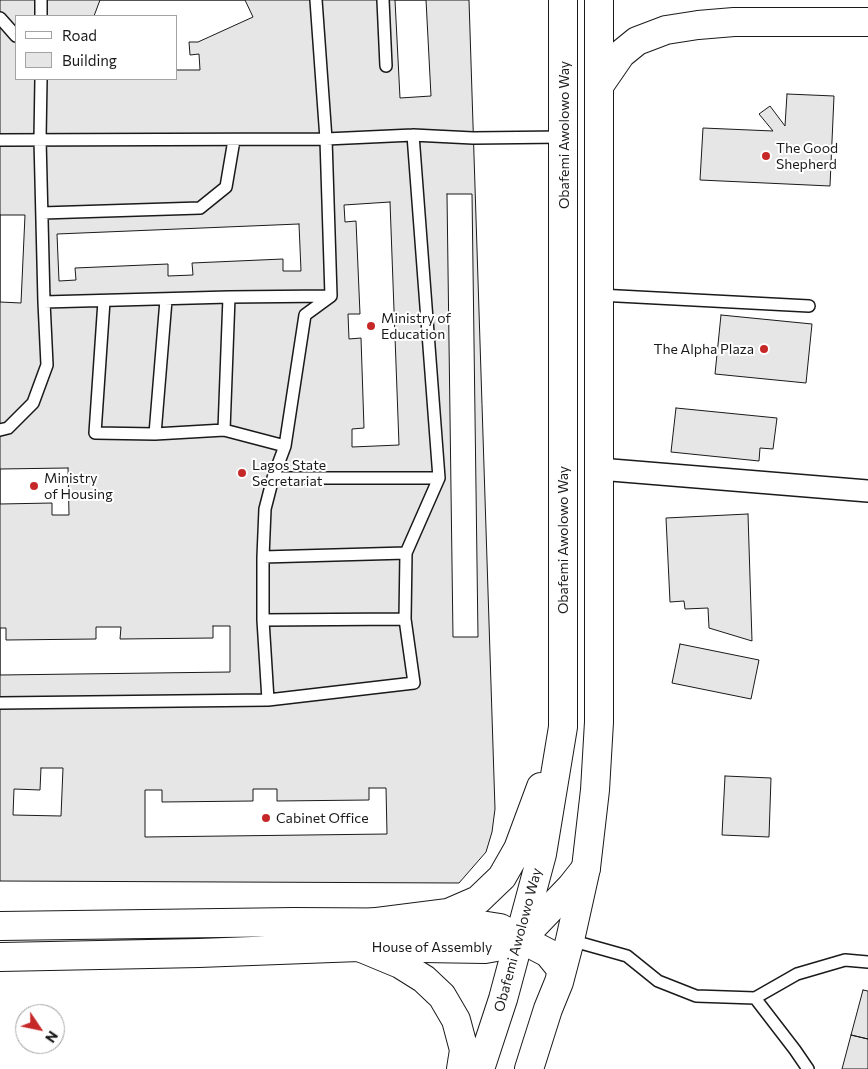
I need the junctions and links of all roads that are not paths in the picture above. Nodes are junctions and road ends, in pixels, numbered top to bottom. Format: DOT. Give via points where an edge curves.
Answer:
graph roads {
  1 [pos="41,0"];
  2 [pos="316,0"];
  3 [pos="383,0"];
  4 [pos="564,0"];
  5 [pos="599,0"];
  6 [pos="804,11"];
  7 [pos="41,15"];
  8 [pos="0,18"];
  9 [pos="868,22"];
  10 [pos="15,35"];
  11 [pos="386,66"];
  12 [pos="41,80"];
  13 [pos="599,86"];
  14 [pos="413,135"];
  15 [pos="564,138"];
  16 [pos="40,139"];
  17 [pos="326,139"];
  18 [pos="0,140"];
  19 [pos="234,140"];
  20 [pos="42,213"];
  21 [pos="599,295"];
  22 [pos="331,296"];
  23 [pos="229,297"];
  24 [pos="166,300"];
  25 [pos="104,301"];
  26 [pos="44,302"];
  27 [pos="809,306"];
  28 [pos="0,430"];
  29 [pos="224,430"];
  30 [pos="154,434"];
  31 [pos="285,446"];
  32 [pos="599,469"];
  33 [pos="274,478"];
  34 [pos="439,478"];
  35 [pos="868,491"];
  36 [pos="406,553"];
  37 [pos="263,557"];
  38 [pos="405,618"];
  39 [pos="263,620"];
  40 [pos="268,700"];
  41 [pos="0,703"];
  42 [pos="563,727"];
  43 [pos="586,868"];
  44 [pos="0,926"];
  45 [pos="364,935"];
  46 [pos="520,940"];
  47 [pos="570,940"];
  48 [pos="0,957"];
  49 [pos="868,962"];
  50 [pos="561,969"];
  51 [pos="755,998"];
  52 [pos="461,1069"];
  53 [pos="480,1069"];
  54 [pos="528,1069"];
  55 [pos="808,1069"];
  1 -- 7 [label="lane"];
  2 -- 17 [label="lane"];
  3 -- 11 [label="lane"];
  4 -- 15 [label="main road, Obafemi Awolowo Way"];
  5 -- 13 [label="main road"];
  6 -- 9 [label="main road"];
  6 -- 13 [label="main road" via="666,30 636,41 621,54"];
  8 -- 10 [label="lane"];
  12 -- 16 [label="lane"];
  13 -- 21 [label="main road"];
  14 -- 15 [label="lane"];
  14 -- 17 [label="lane"];
  14 -- 34 [label="lane"];
  15 -- 42 [label="main road, Obafemi Awolowo Way"];
  16 -- 18 [label="lane"];
  16 -- 19 [label="lane"];
  16 -- 20 [label="lane"];
  17 -- 19 [label="lane"];
  17 -- 22 [label="lane"];
  19 -- 20 [label="lane" via="226,187 200,208"];
  20 -- 26 [label="lane"];
  21 -- 27 [label="lane"];
  21 -- 32 [label="main road"];
  22 -- 23 [label="lane"];
  22 -- 31 [label="lane" via="305,315"];
  23 -- 24 [label="lane"];
  23 -- 29 [label="lane"];
  24 -- 25 [label="lane"];
  24 -- 30 [label="lane"];
  25 -- 26 [label="lane"];
  25 -- 30 [label="lane" via="94,433"];
  26 -- 28 [label="lane" via="47,365 33,403 8,428"];
  29 -- 30 [label="lane"];
  29 -- 31 [label="lane"];
  31 -- 33 [label="lane"];
  32 -- 35 [label="street"];
  32 -- 43 [label="main road" via="599,722"];
  33 -- 34 [label="lane"];
  33 -- 37 [label="lane" via="265,509"];
  34 -- 36 [label="lane"];
  36 -- 37 [label="lane"];
  36 -- 38 [label="lane"];
  37 -- 39 [label="lane"];
  38 -- 39 [label="lane"];
  38 -- 40 [label="lane" via="414,683"];
  39 -- 40 [label="lane"];
  40 -- 41 [label="lane"];
  42 -- 45 [label="main road" via="518,850 502,877 478,900 448,913"];
  42 -- 46 [label="main road, Obafemi Awolowo Way" via="542,854"];
  43 -- 46 [label="main road"];
  43 -- 47 [label="main road"];
  44 -- 45 [label="main road, House of Assembly" via="294,922"];
  45 -- 46 [label="main road, House of Assembly" via="485,949"];
  45 -- 48 [label="main road, House of Assembly" via="199,953"];
  45 -- 52 [label="main road" via="442,996 456,1020 464,1050"];
  46 -- 50 [label="main road" via="548,953"];
  46 -- 53 [label="main road, Obafemi Awolowo Way"];
  47 -- 50 [label="main road"];
  47 -- 51 [label="lane" via="627,956 658,982 696,996"];
  49 -- 51 [label="lane" via="845,960 797,974"];
  50 -- 54 [label="main road"];
  51 -- 55 [label="lane"];
}
